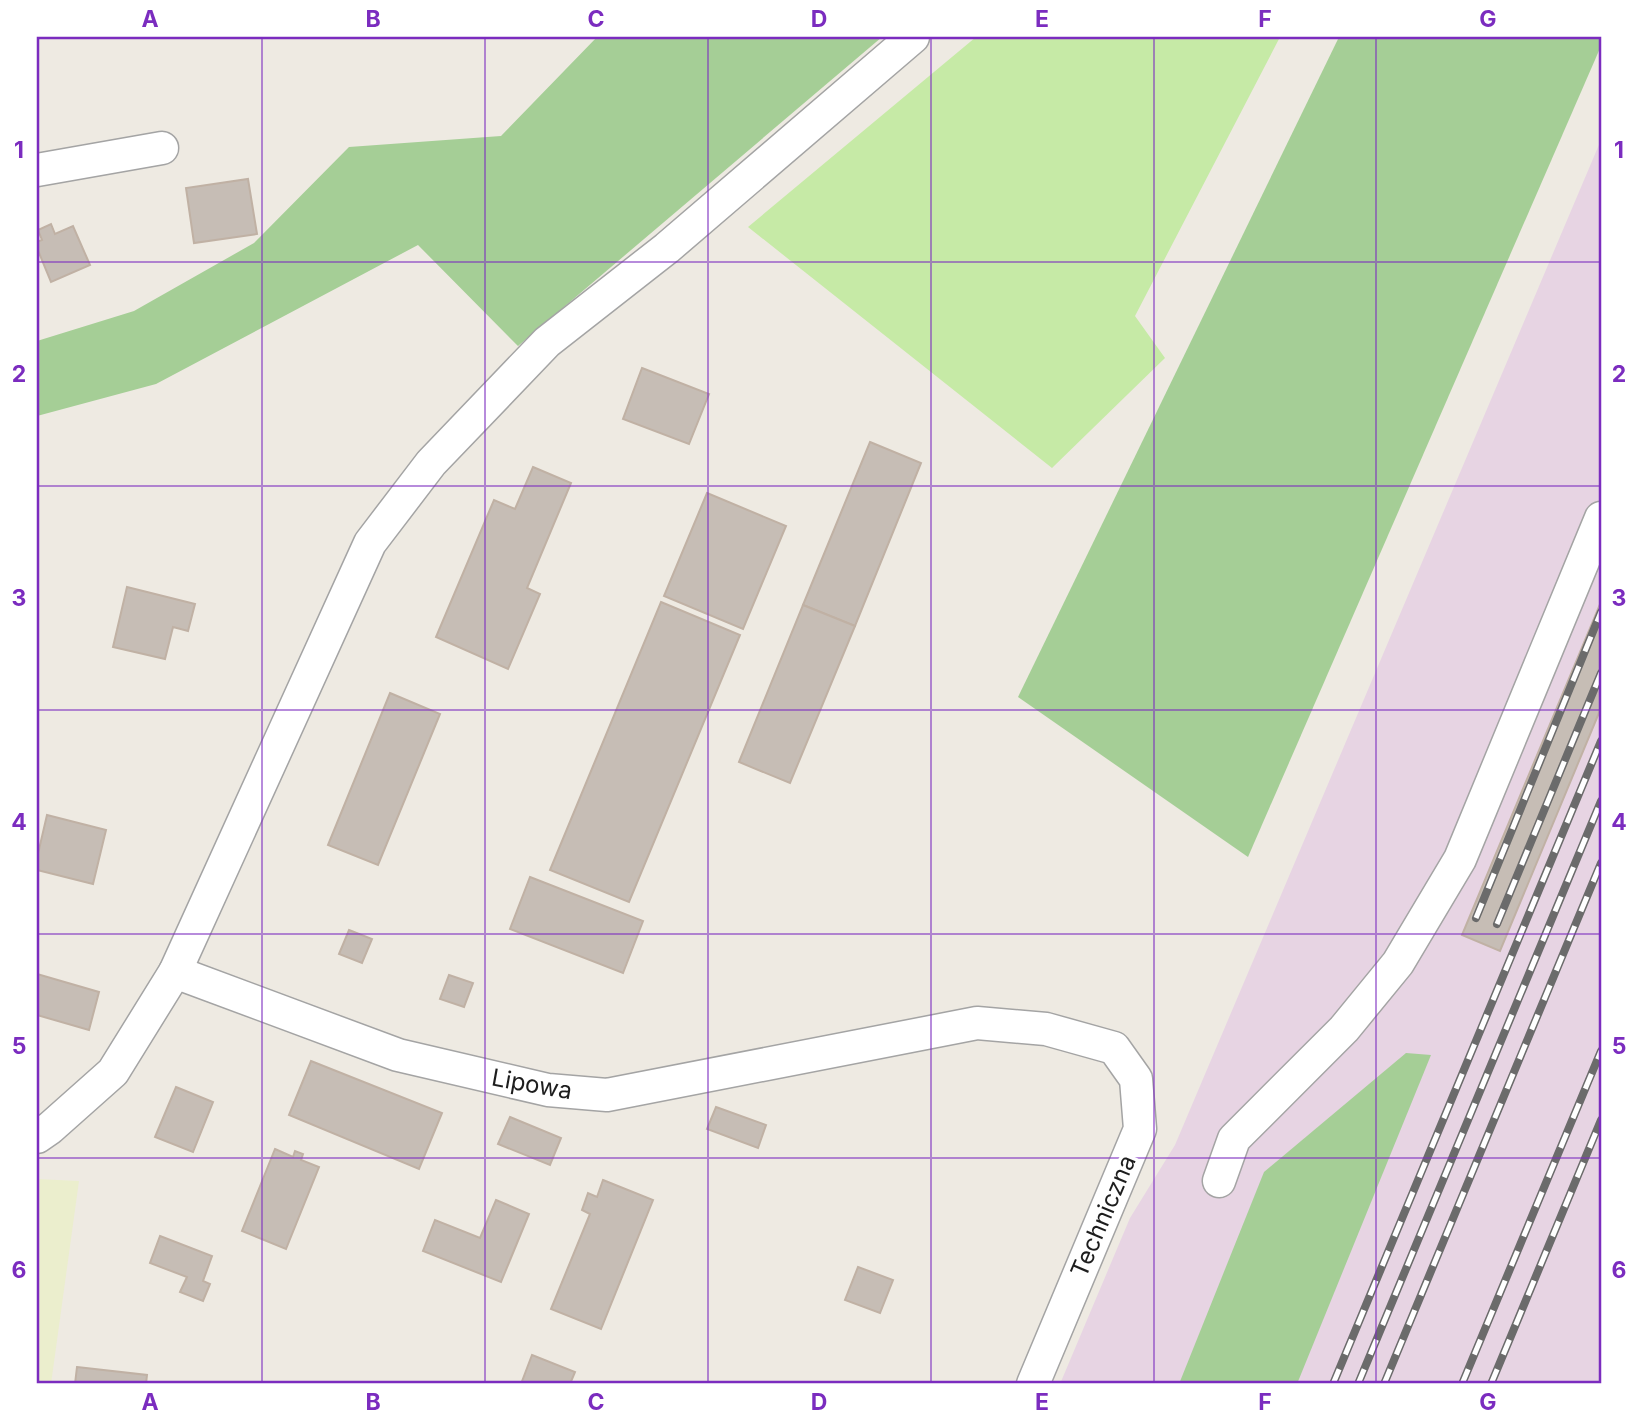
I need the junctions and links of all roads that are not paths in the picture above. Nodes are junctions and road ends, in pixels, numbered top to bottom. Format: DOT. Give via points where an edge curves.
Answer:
graph roads {
  1 [pos="913,37"];
  2 [pos="162,148"];
  3 [pos="37,170"];
  4 [pos="1601,518"];
  5 [pos="175,972"];
  6 [pos="1114,1048"];
  7 [pos="37,1138"];
  8 [pos="1219,1181"];
  9 [pos="1033,1384"];
  1 -- 5 [label="street" via="667,248 547,342 431,463 370,543"];
  2 -- 3 [label="street"];
  4 -- 8 [label="street" via="1460,859 1398,963 1344,1029 1234,1139"];
  5 -- 6 [label="street, Lipowa" via="398,1055 548,1090 607,1095 977,1023 1046,1029"];
  5 -- 7 [label="street" via="113,1072"];
  6 -- 9 [label="street, Techniczna" via="1136,1079 1140,1129"];
}
